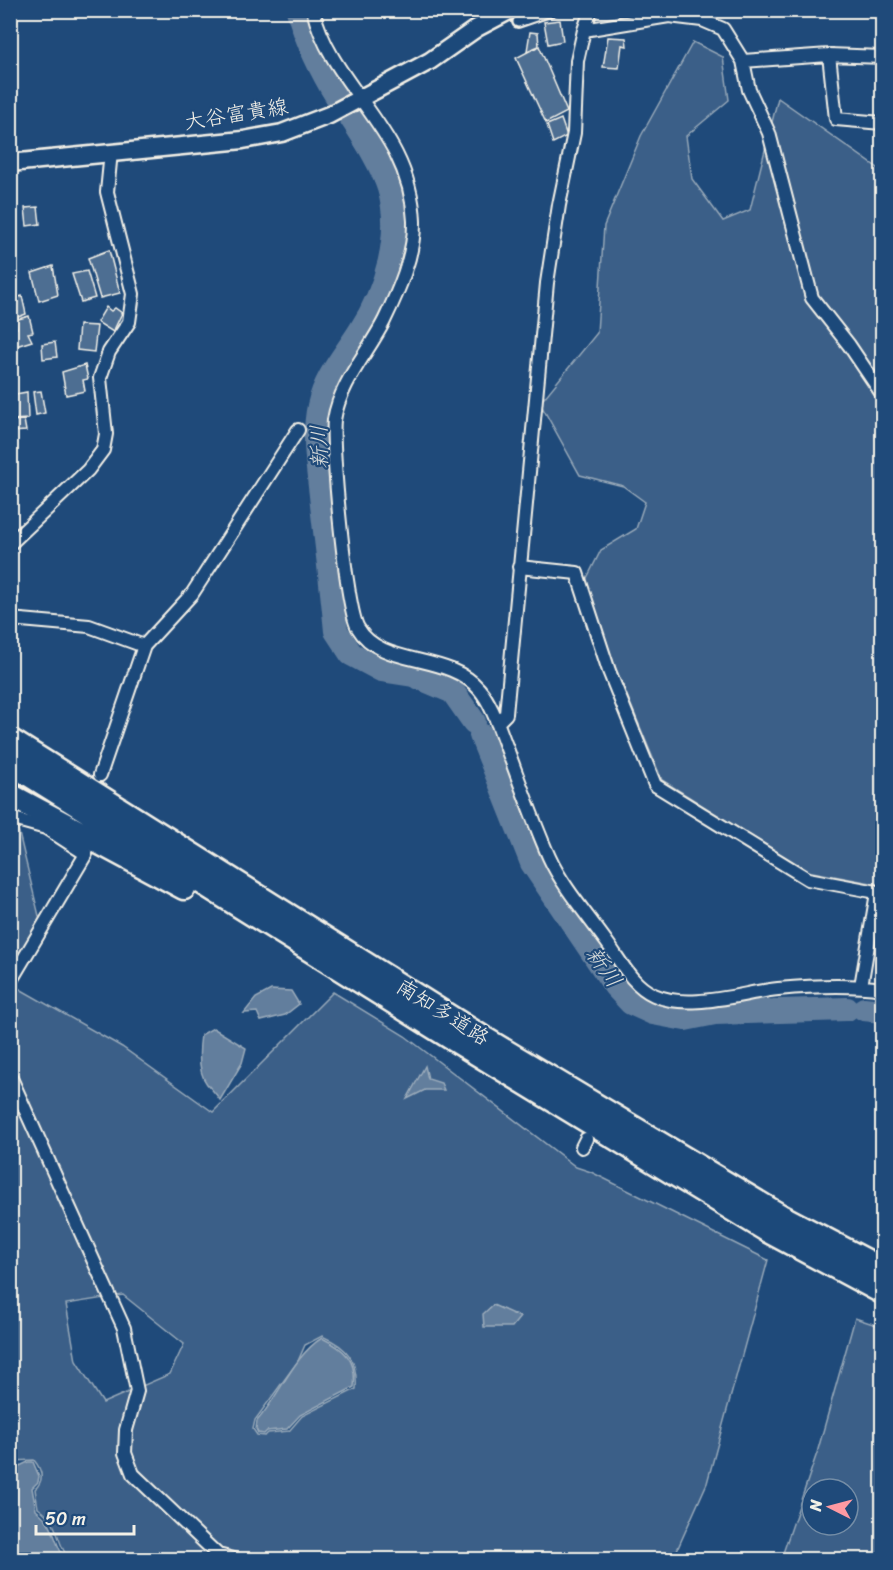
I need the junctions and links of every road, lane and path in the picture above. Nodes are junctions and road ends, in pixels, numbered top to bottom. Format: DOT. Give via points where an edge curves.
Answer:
graph roads {
  1 [pos="313,10"];
  2 [pos="553,10"];
  3 [pos="591,10"];
  4 [pos="509,14"];
  5 [pos="584,30"];
  6 [pos="829,55"];
  7 [pos="882,57"];
  8 [pos="743,61"];
  9 [pos="362,98"];
  10 [pos="882,123"];
  11 [pos="111,153"];
  12 [pos="10,163"];
  13 [pos="882,394"];
  14 [pos="298,430"];
  15 [pos="11,542"];
  16 [pos="519,567"];
  17 [pos="10,619"];
  18 [pos="144,646"];
  19 [pos="497,723"];
  20 [pos="10,740"];
  21 [pos="10,763"];
  22 [pos="100,775"];
  23 [pos="10,795"];
  24 [pos="10,818"];
  25 [pos="880,893"];
  26 [pos="301,944"];
  27 [pos="10,982"];
  28 [pos="861,986"];
  29 [pos="882,989"];
  30 [pos="10,1076"];
  31 [pos="882,1269"];
  32 [pos="882,1292"];
  33 [pos="238,1560"];
  1 -- 9 [label="street" via="322,38"];
  2 -- 4 [label="street"];
  3 -- 5 [label="street"];
  4 -- 9 [label="main road, 大谷富貴線"];
  5 -- 8 [label="street" via="669,16 702,20 723,29"];
  5 -- 16 [label="street" via="577,61 574,133 547,283"];
  6 -- 7 [label="street"];
  6 -- 8 [label="street"];
  6 -- 10 [label="street" via="836,119"];
  8 -- 13 [label="street" via="749,90 769,133 812,298"];
  9 -- 11 [label="main road, 大谷富貴線" via="329,116 282,133"];
  9 -- 19 [label="street" via="387,134 408,178 414,224 408,264 384,321 349,377 334,420 335,465 350,599 358,629 385,652 457,671 480,690"];
  11 -- 12 [label="main road, 大谷富貴線"];
  11 -- 15 [label="street" via="107,192 134,294 129,322 109,352 100,378 106,434 103,450 88,470"];
  14 -- 18 [label="street" via="192,594"];
  16 -- 19 [label="street" via="506,714"];
  16 -- 25 [label="street" via="578,573 609,671 655,785 808,879"];
  17 -- 18 [label="street" via="89,626"];
  18 -- 22 [label="street"];
  19 -- 28 [label="street" via="550,861 634,982 656,996 696,1002 779,989"];
  20 -- 31 [label="highway, 南知多道路" via="482,1037 781,1216"];
  21 -- 26 [label="highway, 南知多道路"];
  23 -- 26 [label="highway" via="288,944"];
  24 -- 27 [label="street" via="46,828 86,854"];
  25 -- 28 [label="street"];
  26 -- 32 [label="highway, 南知多道路" via="768,1231"];
  28 -- 29 [label="street"];
  30 -- 33 [label="street" via="124,1328 137,1391 126,1430 125,1453 134,1474 218,1555"];
}
